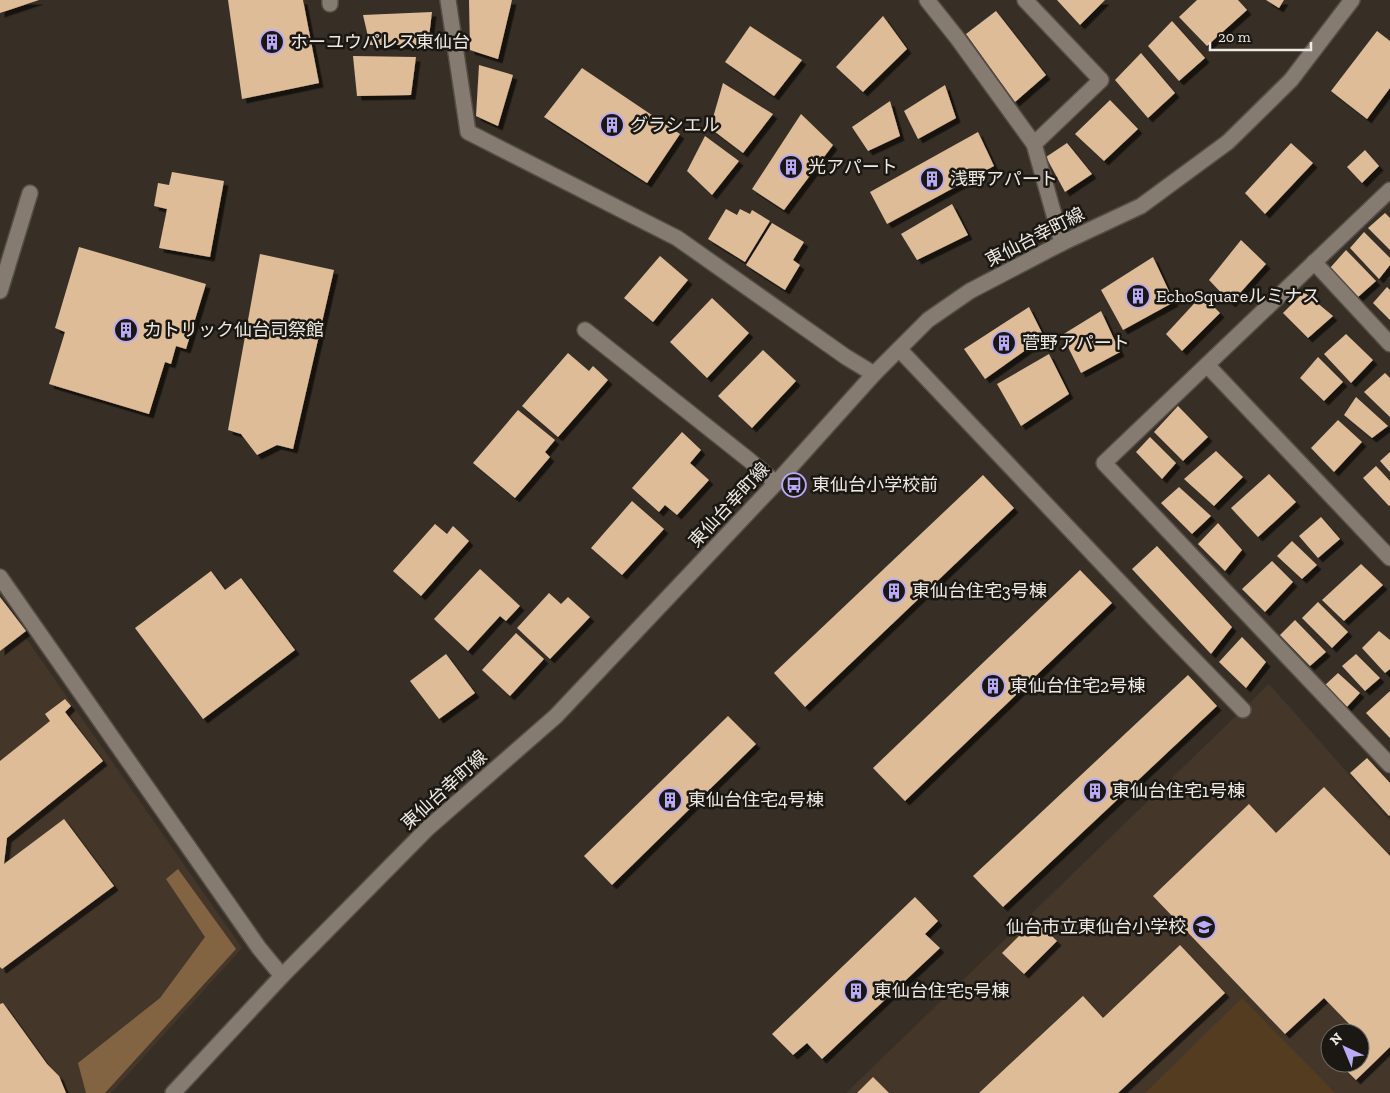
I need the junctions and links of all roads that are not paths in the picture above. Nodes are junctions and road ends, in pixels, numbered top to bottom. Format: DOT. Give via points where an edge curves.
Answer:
graph roads {
  1 [pos="448,0"];
  2 [pos="927,0"];
  3 [pos="1024,0"];
  4 [pos="1352,0"];
  5 [pos="1034,144"];
  6 [pos="1390,190"];
  7 [pos="30,193"];
  8 [pos="1062,243"];
  9 [pos="1314,262"];
  10 [pos="0,291"];
  11 [pos="585,330"];
  12 [pos="1390,344"];
  13 [pos="899,349"];
  14 [pos="1207,365"];
  15 [pos="874,374"];
  16 [pos="776,483"];
  17 [pos="1390,558"];
  18 [pos="0,577"];
  19 [pos="1242,710"];
  20 [pos="1390,765"];
  21 [pos="282,976"];
  22 [pos="173,1093"];
  1 -- 15 [label="street" via="468,132 677,238"];
  2 -- 5 [label="street"];
  3 -- 5 [label="street" via="1101,80"];
  4 -- 8 [label="street, 東仙台幸町線" via="1291,80 1228,142 1142,206"];
  5 -- 8 [label="street"];
  6 -- 9 [label="street"];
  7 -- 10 [label="street"];
  8 -- 13 [label="street, 東仙台幸町線" via="970,291 928,320"];
  9 -- 12 [label="street"];
  9 -- 14 [label="street"];
  11 -- 16 [label="street"];
  13 -- 15 [label="street, 東仙台幸町線"];
  13 -- 19 [label="street"];
  14 -- 17 [label="street"];
  14 -- 20 [label="street" via="1104,463"];
  15 -- 16 [label="street, 東仙台幸町線"];
  16 -- 21 [label="street, 東仙台幸町線" via="556,716 428,828"];
  18 -- 21 [label="street" via="259,948"];
  21 -- 22 [label="street, 東仙台幸町線"];
}
